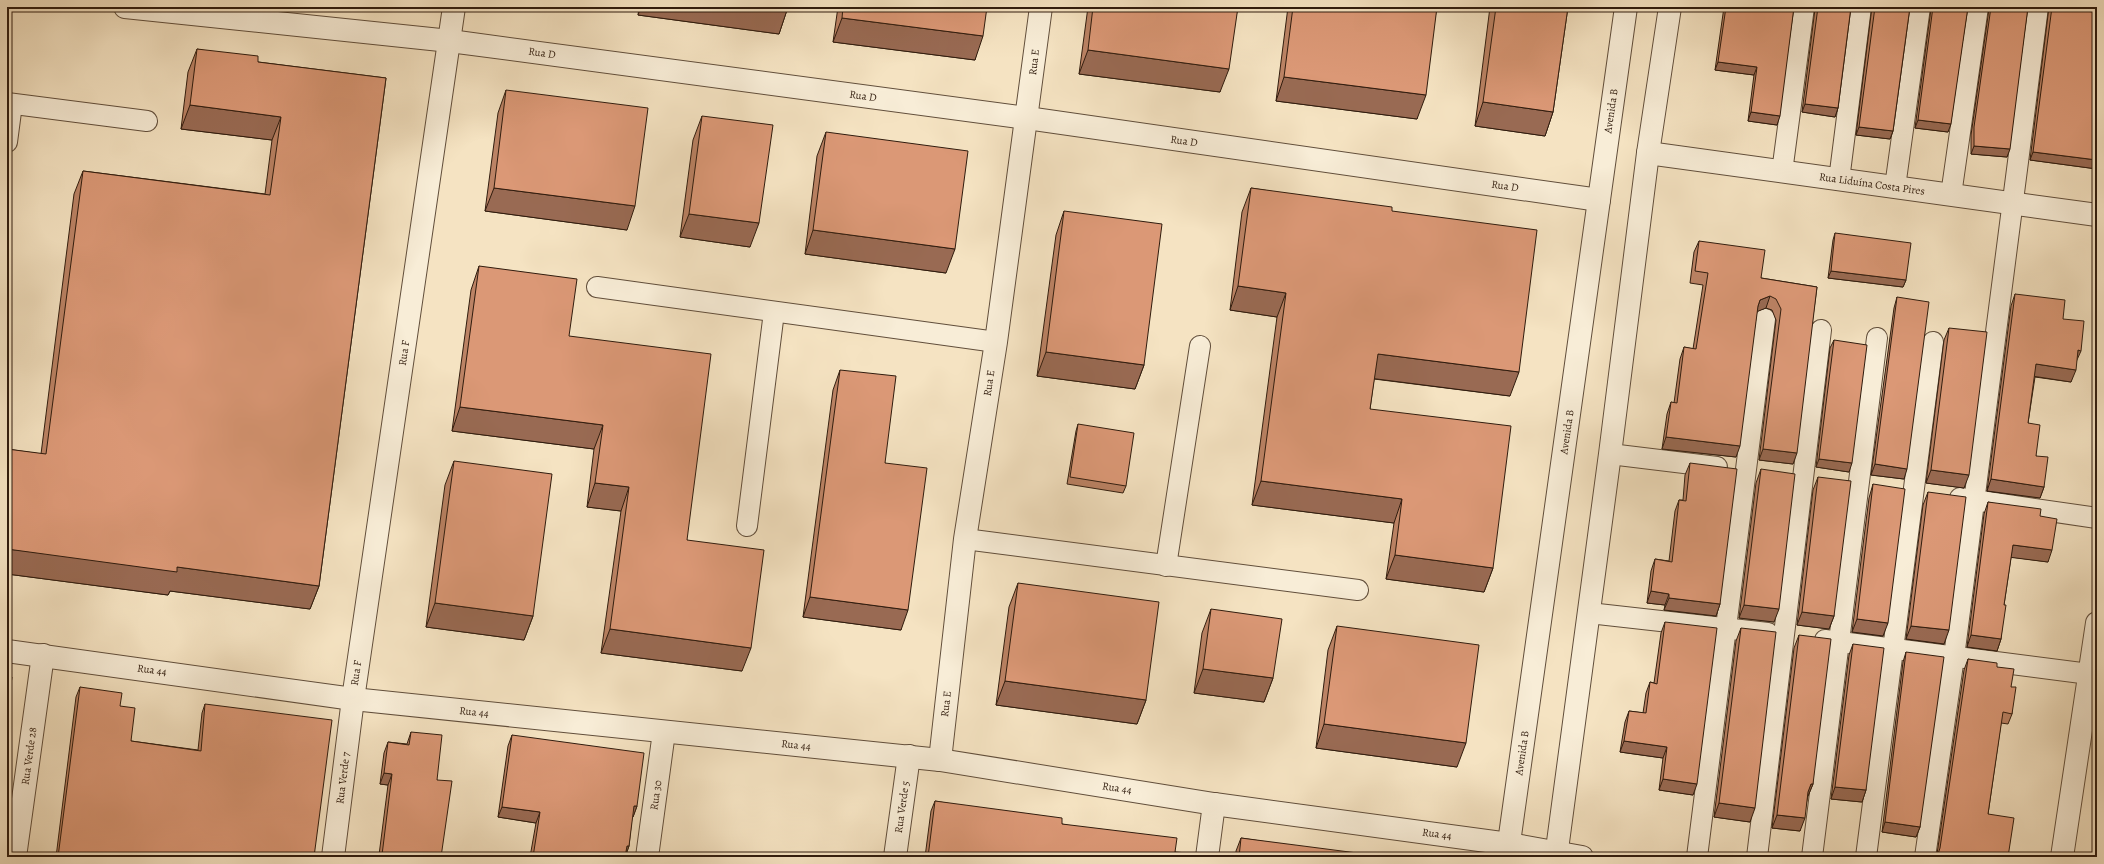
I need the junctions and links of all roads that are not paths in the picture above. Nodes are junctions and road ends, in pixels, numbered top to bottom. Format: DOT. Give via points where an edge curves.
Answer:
graph roads {
  1 [pos="125,7"];
  2 [pos="454,7"];
  3 [pos="1041,7"];
  4 [pos="1626,7"];
  5 [pos="1670,7"];
  6 [pos="1804,7"];
  7 [pos="1861,7"];
  8 [pos="1920,7"];
  9 [pos="1978,7"];
  10 [pos="2038,7"];
  11 [pos="2079,7"];
  12 [pos="2097,9"];
  13 [pos="450,41"];
  14 [pos="10,103"];
  15 [pos="1027,118"];
  16 [pos="147,121"];
  17 [pos="7,142"];
  18 [pos="1648,153"];
  19 [pos="1782,172"];
  20 [pos="1839,180"];
  21 [pos="1895,187"];
  22 [pos="1951,195"];
  23 [pos="1599,200"];
  24 [pos="2011,203"];
  25 [pos="2097,215"];
  26 [pos="597,287"];
  27 [pos="774,312"];
  28 [pos="1765,319"];
  29 [pos="1821,330"];
  30 [pos="1877,338"];
  31 [pos="996,342"];
  32 [pos="1933,342"];
  33 [pos="1200,346"];
  34 [pos="1610,454"];
  35 [pos="1745,470"];
  36 [pos="1803,477"];
  37 [pos="1866,486"];
  38 [pos="1921,493"];
  39 [pos="1974,500"];
  40 [pos="2097,518"];
  41 [pos="746,526"];
  42 [pos="964,538"];
  43 [pos="1166,566"];
  44 [pos="1358,590"];
  45 [pos="1589,613"];
  46 [pos="2097,623"];
  47 [pos="1725,628"];
  48 [pos="1797,636"];
  49 [pos="1839,642"];
  50 [pos="1893,649"];
  51 [pos="7,651"];
  52 [pos="43,655"];
  53 [pos="1954,657"];
  54 [pos="2093,675"];
  55 [pos="353,698"];
  56 [pos="664,732"];
  57 [pos="909,756"];
  58 [pos="940,760"];
  59 [pos="1214,804"];
  60 [pos="1508,850"];
  61 [pos="1556,855"];
  62 [pos="15,857"];
  63 [pos="333,857"];
  64 [pos="647,857"];
  65 [pos="895,857"];
  66 [pos="1207,857"];
  67 [pos="1582,857"];
  68 [pos="1697,857"];
  69 [pos="1757,857"];
  70 [pos="1812,857"];
  71 [pos="1866,857"];
  72 [pos="1925,857"];
  73 [pos="2062,857"];
  1 -- 13 [label="street, Rua D"];
  2 -- 13 [label="street, Rua F"];
  3 -- 15 [label="street, Rua E"];
  4 -- 23 [label="street, Avenida B"];
  5 -- 18 [label="street"];
  6 -- 19 [label="lane"];
  7 -- 20 [label="lane"];
  8 -- 21 [label="lane"];
  9 -- 22 [label="lane"];
  10 -- 24 [label="lane"];
  11 -- 12 [label="street"];
  13 -- 15 [label="street, Rua D"];
  13 -- 55 [label="street, Rua F"];
  14 -- 16 [label="lane"];
  14 -- 17 [label="lane"];
  15 -- 23 [label="street, Rua D"];
  15 -- 31 [label="street, Rua E"];
  18 -- 19 [label="street, Rua Liduína Costa Pires"];
  18 -- 34 [label="street"];
  19 -- 20 [label="street, Rua Liduína Costa Pires"];
  20 -- 21 [label="street, Rua Liduína Costa Pires"];
  21 -- 22 [label="street, Rua Liduína Costa Pires"];
  22 -- 24 [label="street, Rua Liduína Costa Pires"];
  23 -- 60 [label="street, Avenida B"];
  24 -- 25 [label="street, Rua Liduína Costa Pires"];
  24 -- 39 [label="lane"];
  26 -- 27 [label="lane"];
  27 -- 31 [label="lane"];
  27 -- 41 [label="lane"];
  28 -- 35 [label="lane"];
  29 -- 36 [label="lane"];
  30 -- 37 [label="lane"];
  31 -- 42 [label="street, Rua E"];
  32 -- 38 [label="lane"];
  33 -- 43 [label="lane"];
  34 -- 35 [label="lane"];
  34 -- 45 [label="street"];
  35 -- 36 [label="lane"];
  35 -- 47 [label="lane"];
  36 -- 37 [label="lane"];
  36 -- 48 [label="lane"];
  37 -- 49 [label="lane"];
  38 -- 39 [label="lane"];
  38 -- 50 [label="lane"];
  39 -- 40 [label="lane"];
  39 -- 53 [label="lane"];
  42 -- 43 [label="lane"];
  42 -- 58 [label="street, Rua E"];
  43 -- 44 [label="lane"];
  45 -- 47 [label="lane"];
  45 -- 61 [label="street"];
  46 -- 54 [label="street"];
  47 -- 48 [label="lane"];
  47 -- 68 [label="lane"];
  48 -- 49 [label="lane"];
  48 -- 69 [label="lane"];
  49 -- 50 [label="lane"];
  49 -- 70 [label="lane"];
  50 -- 53 [label="lane"];
  50 -- 71 [label="lane"];
  51 -- 52 [label="street, Rua 44"];
  52 -- 55 [label="street, Rua 44"];
  52 -- 62 [label="street, Rua Verde 28"];
  53 -- 54 [label="lane"];
  53 -- 72 [label="lane"];
  54 -- 73 [label="street"];
  55 -- 56 [label="street, Rua 44"];
  55 -- 63 [label="street, Rua Verde 7"];
  56 -- 57 [label="street, Rua 44"];
  56 -- 64 [label="street, Rua 30"];
  57 -- 58 [label="street, Rua 44"];
  57 -- 65 [label="street, Rua Verde 5"];
  58 -- 59 [label="street, Rua 44"];
  59 -- 60 [label="street, Rua 44"];
  59 -- 66 [label="street"];
  60 -- 61 [label="street, Rua 44"];
  61 -- 67 [label="street, Rua 44"];
}
